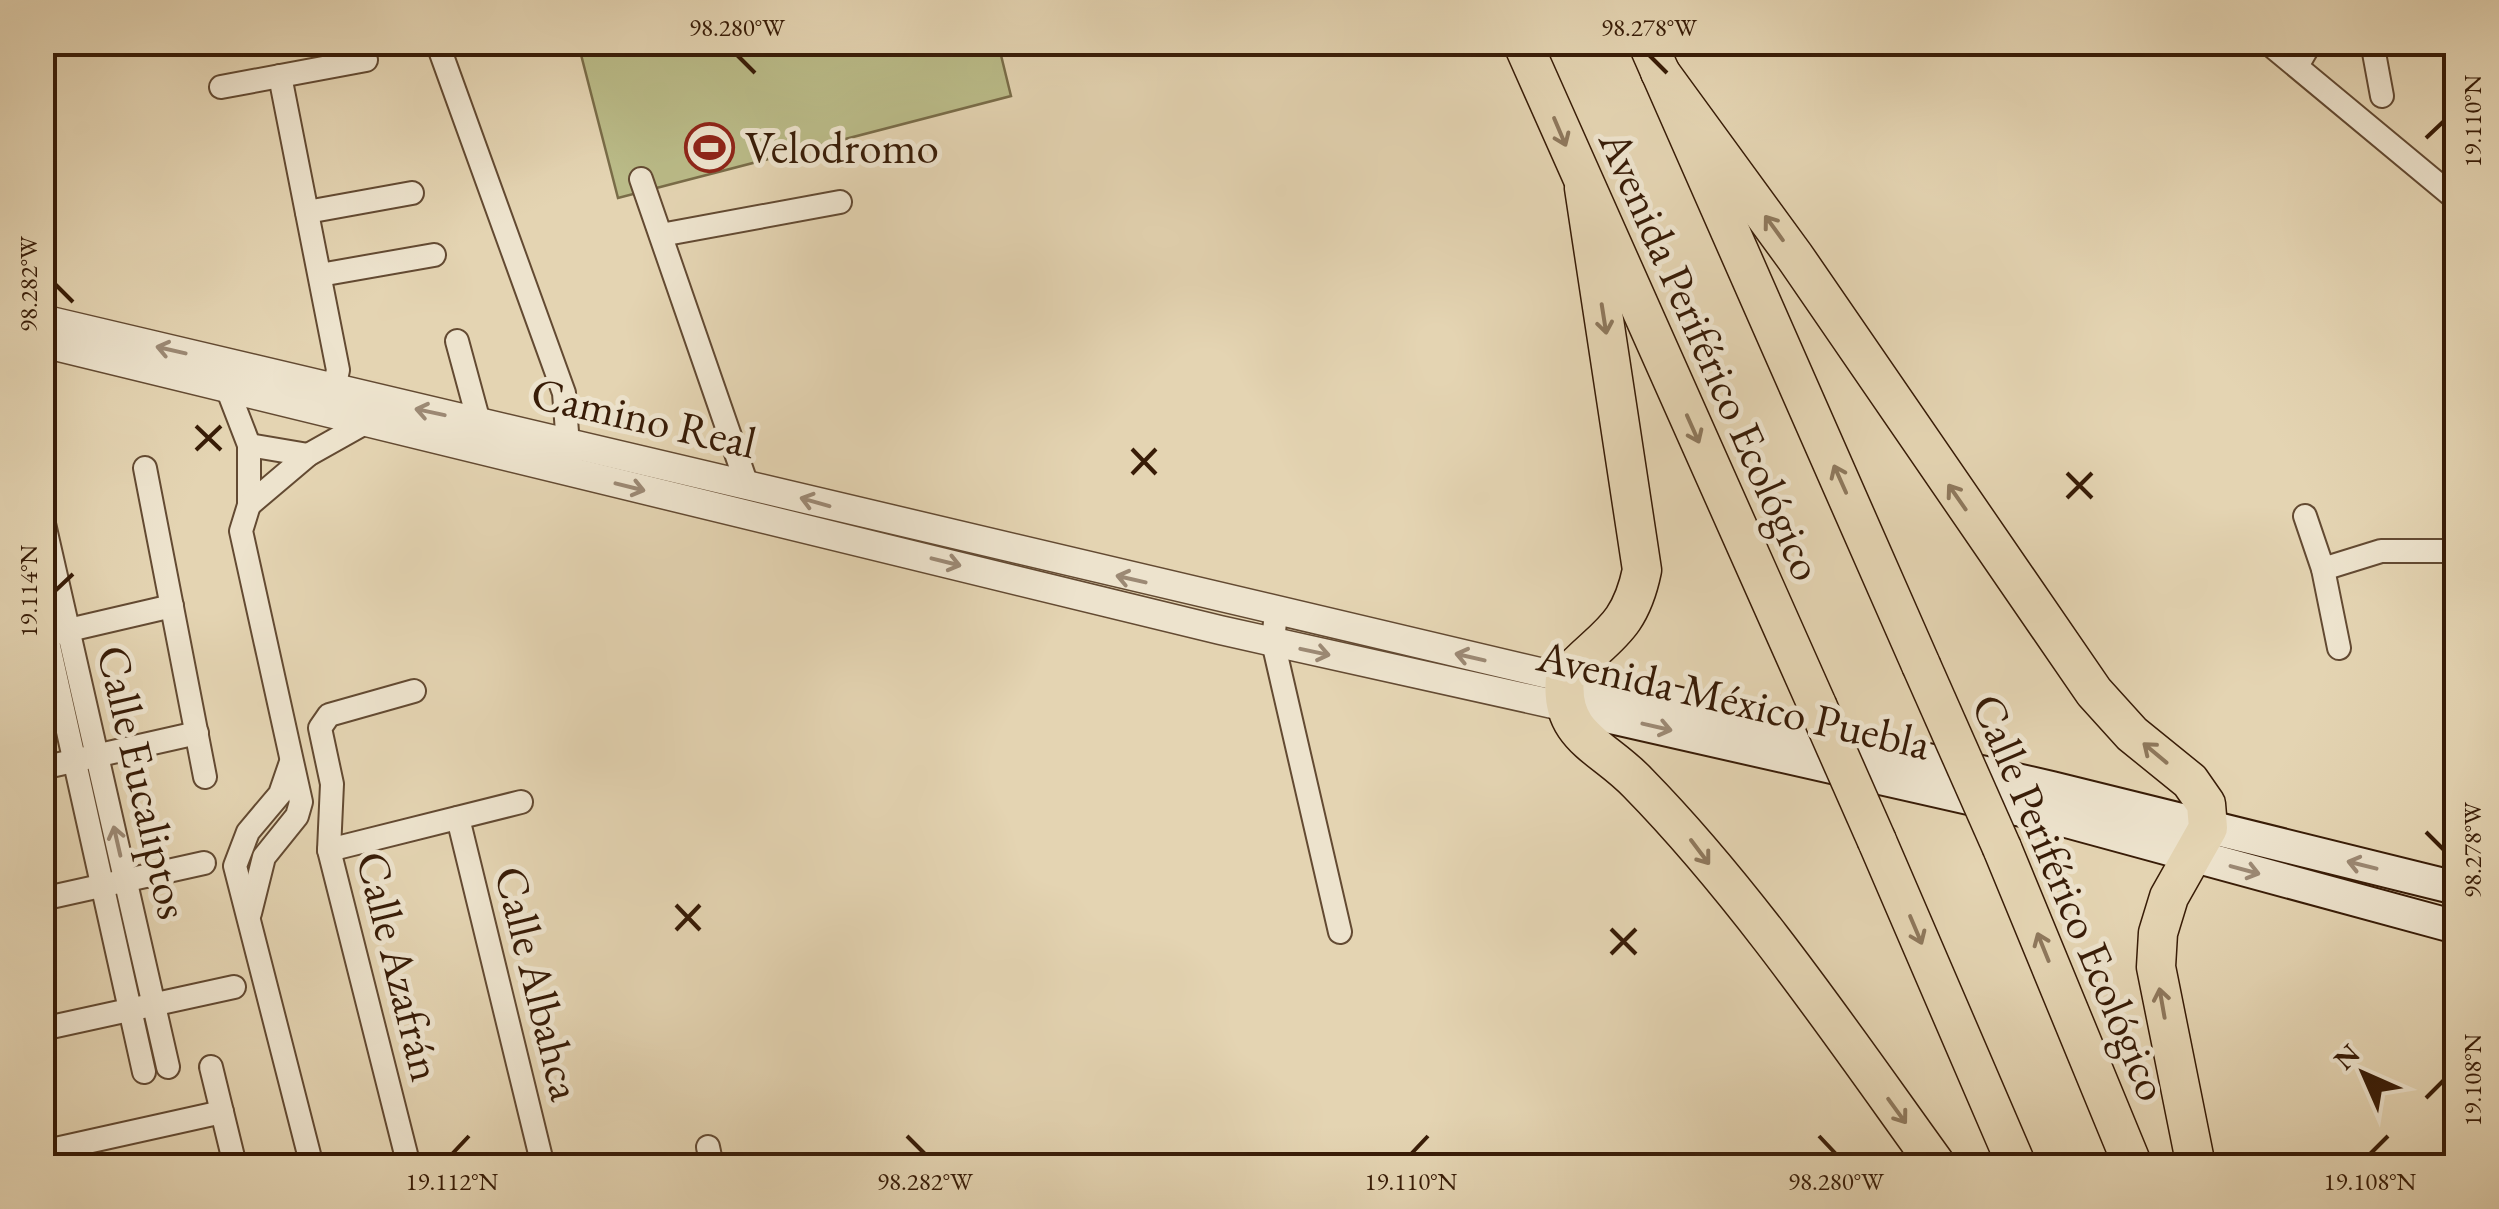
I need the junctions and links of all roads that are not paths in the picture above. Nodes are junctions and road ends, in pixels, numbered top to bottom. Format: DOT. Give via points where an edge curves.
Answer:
graph roads {
  1 [pos="437,42"];
  2 [pos="1522,42"];
  3 [pos="2268,42"];
  4 [pos="2310,42"];
  5 [pos="2372,42"];
  6 [pos="1654,57"];
  7 [pos="366,60"];
  8 [pos="2297,66"];
  9 [pos="280,76"];
  10 [pos="222,88"];
  11 [pos="2382,96"];
  12 [pos="641,179"];
  13 [pos="1584,188"];
  14 [pos="412,193"];
  15 [pos="2456,200"];
  16 [pos="840,202"];
  17 [pos="307,212"];
  18 [pos="660,235"];
  19 [pos="434,255"];
  20 [pos="320,275"];
  21 [pos="42,320"];
  22 [pos="457,341"];
  23 [pos="42,343"];
  24 [pos="220,361"];
  25 [pos="334,388"];
  26 [pos="224,390"];
  27 [pos="479,422"];
  28 [pos="365,423"];
  29 [pos="249,445"];
  30 [pos="308,455"];
  31 [pos="569,457"];
  32 [pos="146,468"];
  33 [pos="746,485"];
  34 [pos="249,505"];
  35 [pos="42,515"];
  36 [pos="2305,516"];
  37 [pos="2456,551"];
  38 [pos="2322,569"];
  39 [pos="1226,601"];
  40 [pos="172,606"];
  41 [pos="1276,612"];
  42 [pos="50,629"];
  43 [pos="1220,630"];
  44 [pos="1273,642"];
  45 [pos="2340,648"];
  46 [pos="1921,665"];
  47 [pos="414,691"];
  48 [pos="1564,692"];
  49 [pos="196,733"];
  50 [pos="86,758"];
  51 [pos="42,768"];
  52 [pos="205,777"];
  53 [pos="521,802"];
  54 [pos="458,818"];
  55 [pos="2202,843"];
  56 [pos="329,850"];
  57 [pos="204,863"];
  58 [pos="114,883"];
  59 [pos="2456,888"];
  60 [pos="42,900"];
  61 [pos="2456,927"];
  62 [pos="1340,932"];
  63 [pos="234,987"];
  64 [pos="154,1004"];
  65 [pos="130,1010"];
  66 [pos="42,1029"];
  67 [pos="168,1067"];
  68 [pos="211,1068"];
  69 [pos="144,1072"];
  70 [pos="222,1112"];
  71 [pos="42,1152"];
  72 [pos="234,1161"];
  73 [pos="312,1166"];
  74 [pos="408,1166"];
  75 [pos="543,1166"];
  76 [pos="1937,1166"];
  77 [pos="2017,1166"];
  78 [pos="2133,1166"];
  79 [pos="2196,1166"];
  1 -- 31 [label="street" via="564,393"];
  2 -- 13 [label="highway, Avenida Periférico Ecológico, one-way"];
  3 -- 8 [label="street"];
  4 -- 8 [label="street"];
  5 -- 11 [label="street"];
  46 -- 6 [label="highway, Avenida Periférico Ecológico, one-way"];
  55 -- 6 [label="highway, one-way" via="2206,804 2094,692"];
  7 -- 9 [label="street"];
  8 -- 15 [label="street"];
  9 -- 10 [label="street"];
  9 -- 17 [label="street"];
  12 -- 18 [label="street"];
  13 -- 48 [label="highway, one-way" via="1642,570 1626,618 1582,659"];
  13 -- 77 [label="highway, Avenida Periférico Ecológico, one-way, bridge"];
  14 -- 17 [label="street"];
  16 -- 18 [label="street"];
  17 -- 20 [label="street"];
  18 -- 33 [label="street"];
  19 -- 20 [label="street"];
  20 -- 25 [label="street" via="338,370"];
  24 -- 21 [label="street, Camino Real, one-way"];
  22 -- 27 [label="street"];
  23 -- 26 [label="street, Camino Real"];
  24 -- 25 [label="street, Camino Real"];
  24 -- 26 [label="street"];
  27 -- 25 [label="street, Camino Real, one-way"];
  26 -- 28 [label="street, Camino Real"];
  26 -- 29 [label="street"];
  27 -- 31 [label="street, Camino Real"];
  28 -- 30 [label="street"];
  28 -- 31 [label="street, Camino Real"];
  29 -- 30 [label="street"];
  29 -- 34 [label="street"];
  30 -- 34 [label="street"];
  31 -- 33 [label="street, Camino Real"];
  31 -- 43 [label="street, Camino Real, one-way"];
  32 -- 40 [label="street"];
  39 -- 33 [label="street, Camino Real, one-way"];
  34 -- 73 [label="street" via="242,530 301,809 264,857 250,913"];
  35 -- 42 [label="street, Calle Eucaliptos"];
  36 -- 38 [label="street"];
  37 -- 38 [label="street" via="2380,551"];
  38 -- 45 [label="street"];
  39 -- 41 [label="street, Avenida México Puebla"];
  40 -- 42 [label="street"];
  40 -- 49 [label="street"];
  41 -- 44 [label="street"];
  48 -- 41 [label="street, Avenida México Puebla, one-way"];
  42 -- 50 [label="street, Calle Eucaliptos"];
  43 -- 44 [label="street, Avenida México Puebla"];
  44 -- 48 [label="street, Avenida México Puebla, one-way"];
  44 -- 62 [label="street"];
  78 -- 46 [label="highway, Calle Periférico Ecológico, one-way, bridge"];
  47 -- 56 [label="street, Calle Azafrán" via="322,720 332,784"];
  48 -- 55 [label="main road, Avenida México Puebla" via="2048,816"];
  48 -- 76 [label="highway, one-way" via="1576,730 1635,778 1689,836"];
  49 -- 50 [label="street"];
  49 -- 52 [label="street"];
  50 -- 51 [label="street"];
  50 -- 58 [label="street, Calle Eucaliptos"];
  53 -- 54 [label="street"];
  54 -- 56 [label="street"];
  54 -- 75 [label="street, Calle Albahca"];
  59 -- 55 [label="main road, Avenida México Puebla, one-way"];
  55 -- 61 [label="main road, Avenida México Puebla, one-way"];
  79 -- 55 [label="highway, one-way" via="2156,967 2169,896"];
  56 -- 74 [label="street, Calle Azafrán"];
  57 -- 58 [label="street"];
  58 -- 60 [label="street"];
  58 -- 64 [label="street, Calle Eucaliptos"];
  58 -- 65 [label="street, Calle Eucaliptos"];
  63 -- 64 [label="street"];
  64 -- 65 [label="street"];
  64 -- 67 [label="street, Calle Eucaliptos"];
  65 -- 66 [label="street"];
  65 -- 69 [label="street, Calle Eucaliptos"];
  68 -- 70 [label="street"];
  70 -- 71 [label="street"];
  70 -- 72 [label="street"];
}
